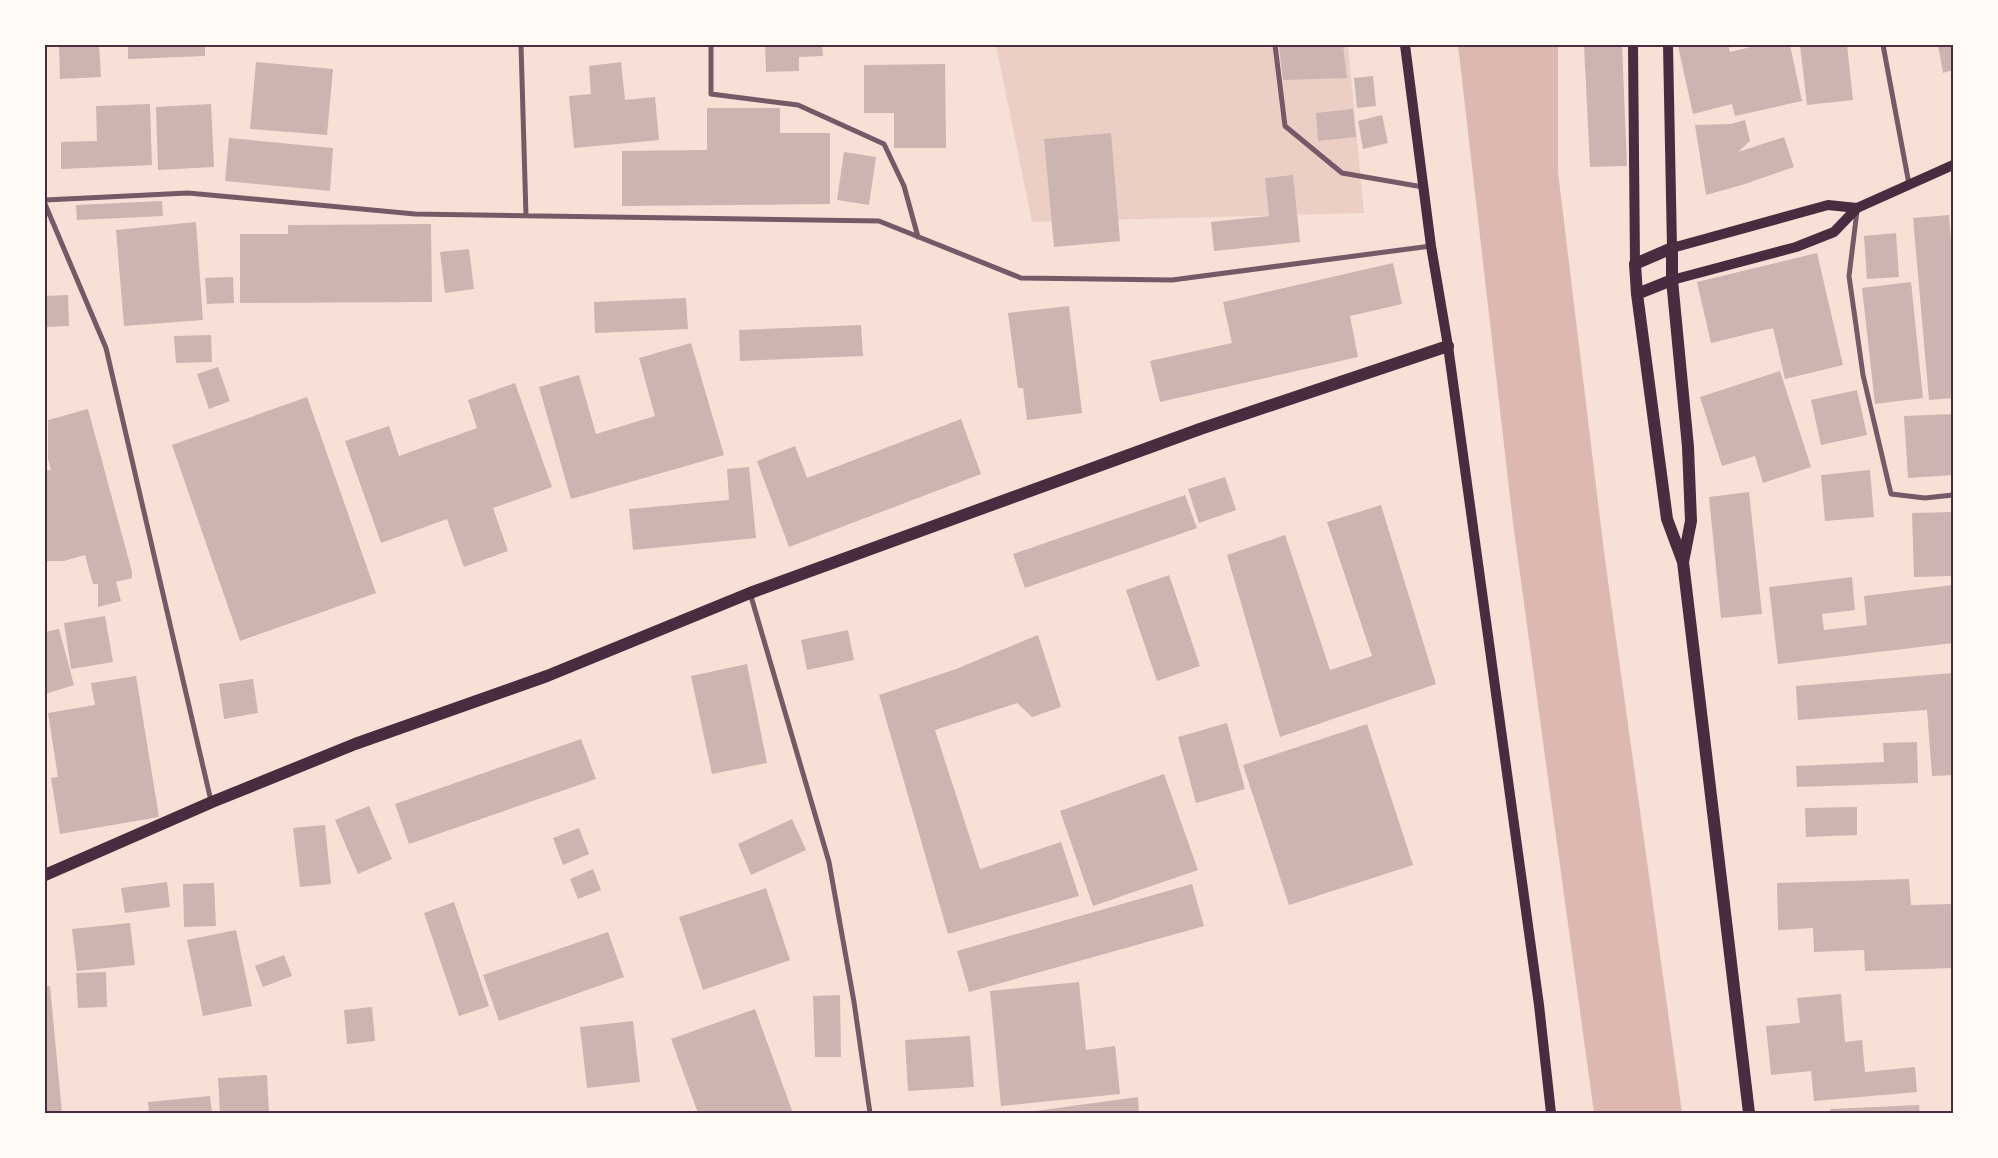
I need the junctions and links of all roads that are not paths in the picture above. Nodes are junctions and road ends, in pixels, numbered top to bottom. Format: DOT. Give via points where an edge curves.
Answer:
graph roads {
  1 [pos="521,45"];
  2 [pos="711,45"];
  3 [pos="1275,45"];
  4 [pos="1405,45"];
  5 [pos="1633,45"];
  6 [pos="1668,45"];
  7 [pos="1883,45"];
  8 [pos="1953,165"];
  9 [pos="1909,185"];
  10 [pos="1423,187"];
  11 [pos="45,202"];
  12 [pos="1857,208"];
  13 [pos="526,216"];
  14 [pos="918,237"];
  15 [pos="1430,246"];
  16 [pos="1672,248"];
  17 [pos="1635,264"];
  18 [pos="1672,280"];
  19 [pos="1637,294"];
  20 [pos="1448,346"];
  21 [pos="1953,495"];
  22 [pos="1683,562"];
  23 [pos="750,593"];
  24 [pos="212,802"];
  25 [pos="45,874"];
  26 [pos="870,1113"];
  27 [pos="1551,1113"];
  28 [pos="1749,1113"];
  1 -- 13 [label="street"];
  2 -- 14 [label="street" via="710,94 798,105 884,144 904,186"];
  3 -- 10 [label="street" via="1285,126 1342,173"];
  4 -- 10 [label="main road"];
  5 -- 17 [label="main road"];
  6 -- 16 [label="main road"];
  7 -- 9 [label="street"];
  8 -- 9 [label="main road"];
  9 -- 12 [label="main road"];
  10 -- 15 [label="main road"];
  11 -- 13 [label="street" via="188,194 415,214"];
  11 -- 24 [label="street" via="106,348"];
  12 -- 16 [label="main road" via="1828,205"];
  12 -- 18 [label="main road" via="1834,232 1796,247"];
  12 -- 21 [label="street" via="1849,276 1863,375 1891,494 1926,498"];
  13 -- 14 [label="street" via="879,221"];
  14 -- 15 [label="street" via="1021,278 1172,280"];
  15 -- 20 [label="main road"];
  16 -- 17 [label="main road"];
  16 -- 18 [label="main road"];
  17 -- 19 [label="main road"];
  18 -- 19 [label="main road"];
  18 -- 22 [label="main road" via="1688,447 1691,521"];
  19 -- 22 [label="main road" via="1667,519"];
  20 -- 23 [label="main road" via="1200,429"];
  20 -- 27 [label="main road"];
  22 -- 28 [label="main road"];
  23 -- 24 [label="main road" via="547,676 355,744"];
  23 -- 26 [label="street" via="829,862"];
  24 -- 25 [label="main road"];
}
